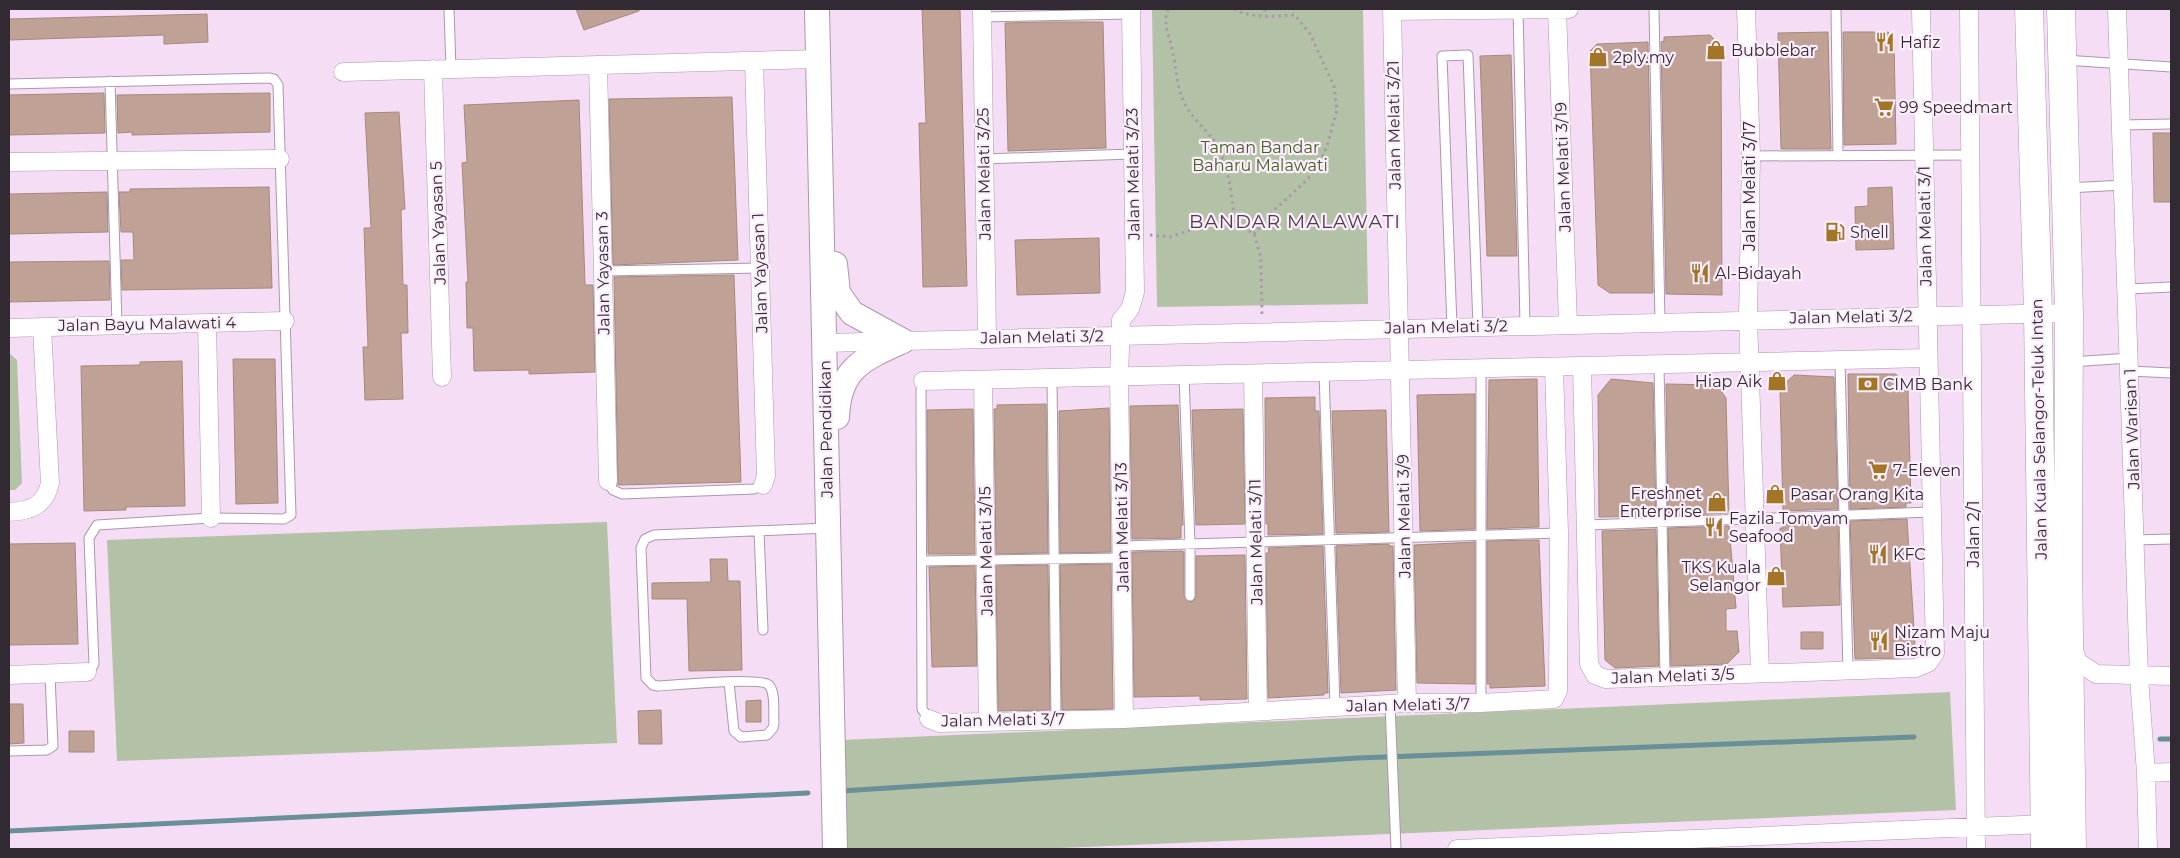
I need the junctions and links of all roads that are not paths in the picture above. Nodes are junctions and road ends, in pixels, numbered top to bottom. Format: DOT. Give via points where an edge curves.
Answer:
graph roads {
  1 [pos="449,9"];
  2 [pos="817,9"];
  3 [pos="1474,9"];
  4 [pos="1558,9"];
  5 [pos="1568,9"];
  6 [pos="1654,9"];
  7 [pos="1746,9"];
  8 [pos="1836,9"];
  9 [pos="1920,9"];
  10 [pos="1969,9"];
  11 [pos="2029,9"];
  12 [pos="2061,9"];
  13 [pos="2117,9"];
  14 [pos="1392,10"];
  15 [pos="1518,10"];
  16 [pos="1131,11"];
  17 [pos="982,13"];
  18 [pos="818,59"];
  19 [pos="2061,59"];
  20 [pos="754,61"];
  21 [pos="2118,62"];
  22 [pos="598,65"];
  23 [pos="2171,66"];
  24 [pos="433,69"];
  25 [pos="451,69"];
  26 [pos="342,72"];
  27 [pos="110,82"];
  28 [pos="9,84"];
  29 [pos="2171,124"];
  30 [pos="2121,125"];
  31 [pos="1132,154"];
  32 [pos="1970,155"];
  33 [pos="1751,156"];
  34 [pos="1838,156"];
  35 [pos="1924,156"];
  36 [pos="280,159"];
  37 [pos="984,160"];
  38 [pos="9,162"];
  39 [pos="112,162"];
  40 [pos="2123,185"];
  41 [pos="2065,188"];
  42 [pos="821,194"];
  43 [pos="760,268"];
  44 [pos="603,271"];
  45 [pos="2171,287"];
  46 [pos="2128,289"];
  47 [pos="2038,312"];
  48 [pos="2069,313"];
  49 [pos="1972,314"];
  50 [pos="1927,315"];
  51 [pos="1748,319"];
  52 [pos="285,321"];
  53 [pos="1660,322"];
  54 [pos="206,323"];
  55 [pos="1568,324"];
  56 [pos="117,325"];
  57 [pos="1525,325"];
  58 [pos="1478,326"];
  59 [pos="42,327"];
  60 [pos="1452,327"];
  61 [pos="9,328"];
  62 [pos="1399,328"];
  63 [pos="1119,335"];
  64 [pos="987,338"];
  65 [pos="903,341"];
  66 [pos="824,343"];
  67 [pos="1928,358"];
  68 [pos="1840,361"];
  69 [pos="2068,362"];
  70 [pos="1751,363"];
  71 [pos="1659,365"];
  72 [pos="2130,365"];
  73 [pos="1582,366"];
  74 [pos="1554,367"];
  75 [pos="1481,368"];
  76 [pos="1401,370"];
  77 [pos="1324,372"];
  78 [pos="2171,373"];
  79 [pos="1253,374"];
  80 [pos="1184,375"];
  81 [pos="442,377"];
  82 [pos="1119,377"];
  83 [pos="1052,378"];
  84 [pos="983,380"];
  85 [pos="923,381"];
  86 [pos="827,476"];
  87 [pos="608,481"];
  88 [pos="763,485"];
  89 [pos="9,512"];
  90 [pos="1931,512"];
  91 [pos="1844,515"];
  92 [pos="211,518"];
  93 [pos="1755,519"];
  94 [pos="1662,522"];
  95 [pos="1587,525"];
  96 [pos="828,528"];
  97 [pos="759,531"];
  98 [pos="1559,533"];
  99 [pos="1481,535"];
  100 [pos="1404,538"];
  101 [pos="2171,539"];
  102 [pos="1330,540"];
  103 [pos="2135,540"];
  104 [pos="1256,542"];
  105 [pos="1190,544"];
  106 [pos="1122,552"];
  107 [pos="1055,559"];
  108 [pos="986,560"];
  109 [pos="923,561"];
  110 [pos="1190,596"];
  111 [pos="763,630"];
  112 [pos="2070,640"];
  113 [pos="1935,653"];
  114 [pos="1848,670"];
  115 [pos="86,672"];
  116 [pos="1760,672"];
  117 [pos="9,675"];
  118 [pos="50,675"];
  119 [pos="2171,676"];
  120 [pos="1665,677"];
  121 [pos="2139,677"];
  122 [pos="728,682"];
  123 [pos="1481,703"];
  124 [pos="1335,707"];
  125 [pos="1396,707"];
  126 [pos="1258,711"];
  127 [pos="929,719"];
  128 [pos="1056,719"];
  129 [pos="1124,719"];
  130 [pos="988,721"];
  131 [pos="9,751"];
  132 [pos="2171,772"];
  133 [pos="2146,773"];
  134 [pos="1976,827"];
  135 [pos="2045,837"];
  136 [pos="1569,846"];
  137 [pos="835,849"];
  138 [pos="1396,849"];
  139 [pos="1457,849"];
  140 [pos="1976,849"];
  141 [pos="2072,849"];
  142 [pos="2148,849"];
  1 -- 25 [label="lane"];
  2 -- 18 [label="street, Jalan Pendidikan"];
  3 -- 14 [label="street"];
  3 -- 15 [label="street"];
  4 -- 5 [label="street"];
  4 -- 15 [label="street"];
  4 -- 55 [label="street, Jalan Melati 3/19"];
  6 -- 53 [label="lane"];
  7 -- 33 [label="street, Jalan Melati 3/17"];
  8 -- 34 [label="lane"];
  9 -- 35 [label="street, Jalan Melati 3/1"];
  10 -- 32 [label="street, Jalan 2/1"];
  11 -- 47 [label="highway, Jalan Kuala Selangor-Teluk Intan"];
  12 -- 19 [label="highway, Jalan Kuala Selangor-Teluk Intan"];
  13 -- 21 [label="street, Jalan Warisan 1"];
  14 -- 62 [label="street, Jalan Melati 3/21"];
  15 -- 57 [label="lane"];
  16 -- 17 [label="lane"];
  16 -- 31 [label="street, Jalan Melati 3/23"];
  17 -- 37 [label="street, Jalan Melati 3/25"];
  18 -- 20 [label="street"];
  18 -- 42 [label="street, Jalan Pendidikan"];
  19 -- 21 [label="lane"];
  19 -- 41 [label="highway, Jalan Kuala Selangor-Teluk Intan"];
  20 -- 22 [label="street"];
  20 -- 43 [label="street, Jalan Yayasan 1"];
  21 -- 23 [label="lane"];
  21 -- 30 [label="street, Jalan Warisan 1"];
  22 -- 25 [label="street"];
  22 -- 44 [label="street, Jalan Yayasan 3"];
  24 -- 25 [label="street"];
  24 -- 26 [label="street"];
  24 -- 81 [label="street, Jalan Yayasan 5"];
  27 -- 28 [label="lane"];
  27 -- 36 [label="lane" via="274,79 278,85"];
  27 -- 39 [label="lane"];
  29 -- 30 [label="lane"];
  30 -- 40 [label="street, Jalan Warisan 1"];
  31 -- 37 [label="lane"];
  31 -- 63 [label="street, Jalan Melati 3/23" via="1135,292 1130,309 1121,320"];
  32 -- 35 [label="lane"];
  32 -- 49 [label="street, Jalan 2/1"];
  33 -- 34 [label="lane"];
  33 -- 51 [label="street, Jalan Melati 3/17"];
  34 -- 35 [label="lane"];
  35 -- 50 [label="street, Jalan Melati 3/1"];
  36 -- 39 [label="street"];
  36 -- 52 [label="lane"];
  37 -- 64 [label="street, Jalan Melati 3/25"];
  38 -- 39 [label="street"];
  39 -- 56 [label="lane"];
  40 -- 41 [label="lane"];
  40 -- 46 [label="street, Jalan Warisan 1"];
  41 -- 48 [label="highway, Jalan Kuala Selangor-Teluk Intan"];
  42 -- 65 [label="street" via="841,299 852,313"];
  42 -- 66 [label="street, Jalan Pendidikan"];
  43 -- 44 [label="lane"];
  43 -- 88 [label="street, Jalan Yayasan 1" via="766,476"];
  44 -- 87 [label="street, Jalan Yayasan 3"];
  45 -- 46 [label="lane"];
  46 -- 72 [label="street, Jalan Warisan 1"];
  47 -- 48 [label="street, Jalan Melati 3/2"];
  47 -- 49 [label="street, Jalan Melati 3/2"];
  47 -- 135 [label="highway, Jalan Kuala Selangor-Teluk Intan"];
  48 -- 69 [label="highway, Jalan Kuala Selangor-Teluk Intan"];
  49 -- 50 [label="street, Jalan Melati 3/2"];
  49 -- 134 [label="street, Jalan 2/1"];
  50 -- 51 [label="street, Jalan Melati 3/2"];
  50 -- 67 [label="street, Jalan Melati 3/1"];
  51 -- 53 [label="street, Jalan Melati 3/2"];
  51 -- 70 [label="street, Jalan Melati 3/17"];
  52 -- 54 [label="street, Jalan Bayu Malawati 4"];
  52 -- 92 [label="lane" via="291,515 284,519"];
  53 -- 55 [label="street, Jalan Melati 3/2"];
  54 -- 56 [label="street, Jalan Bayu Malawati 4"];
  54 -- 92 [label="street"];
  55 -- 57 [label="street, Jalan Melati 3/2"];
  56 -- 59 [label="street, Jalan Bayu Malawati 4"];
  57 -- 58 [label="street, Jalan Melati 3/2"];
  58 -- 60 [label="street, Jalan Melati 3/2"];
  58 -- 60 [label="lane" via="1468,56 1442,56"];
  59 -- 61 [label="street, Jalan Bayu Malawati 4"];
  59 -- 89 [label="street" via="50,483 43,500 24,512"];
  60 -- 62 [label="street, Jalan Melati 3/2"];
  62 -- 63 [label="street, Jalan Melati 3/2"];
  62 -- 76 [label="street, Jalan Melati 3/9"];
  63 -- 64 [label="street, Jalan Melati 3/2"];
  63 -- 82 [label="street, Jalan Melati 3/13"];
  64 -- 65 [label="street, Jalan Melati 3/2"];
  65 -- 66 [label="street, Jalan Melati 3/2"];
  65 -- 86 [label="street" via="858,364 840,388"];
  66 -- 86 [label="street, Jalan Pendidikan"];
  67 -- 68 [label="street"];
  67 -- 90 [label="street, Jalan Melati 3/1"];
  68 -- 70 [label="street"];
  68 -- 91 [label="lane"];
  69 -- 72 [label="lane"];
  69 -- 112 [label="highway, Jalan Kuala Selangor-Teluk Intan"];
  70 -- 71 [label="street"];
  70 -- 93 [label="street, Jalan Melati 3/17"];
  71 -- 73 [label="street"];
  71 -- 94 [label="lane"];
  72 -- 78 [label="lane"];
  72 -- 103 [label="street, Jalan Warisan 1"];
  73 -- 74 [label="street"];
  73 -- 95 [label="street, Jalan Melati 3/5"];
  74 -- 75 [label="street"];
  74 -- 98 [label="street, Jalan Melati 3/7"];
  75 -- 76 [label="street"];
  75 -- 99 [label="lane"];
  76 -- 77 [label="street"];
  76 -- 100 [label="street, Jalan Melati 3/9"];
  77 -- 79 [label="street"];
  77 -- 102 [label="lane"];
  79 -- 80 [label="street"];
  79 -- 104 [label="street, Jalan Melati 3/11"];
  80 -- 82 [label="street"];
  80 -- 105 [label="lane"];
  82 -- 83 [label="street"];
  82 -- 106 [label="street, Jalan Melati 3/13"];
  83 -- 84 [label="street"];
  83 -- 107 [label="lane"];
  84 -- 85 [label="street"];
  84 -- 108 [label="street, Jalan Melati 3/15"];
  85 -- 109 [label="lane"];
  86 -- 96 [label="street, Jalan Pendidikan"];
  87 -- 88 [label="lane" via="612,490 622,494 754,489"];
  90 -- 91 [label="lane"];
  90 -- 113 [label="street, Jalan Melati 3/1"];
  91 -- 93 [label="lane"];
  91 -- 114 [label="lane"];
  92 -- 115 [label="lane" via="102,523 93,529 88,538 94,664"];
  93 -- 94 [label="lane"];
  93 -- 116 [label="street, Jalan Melati 3/17"];
  94 -- 95 [label="lane"];
  94 -- 120 [label="lane"];
  95 -- 120 [label="street, Jalan Melati 3/5" via="1589,664 1595,675 1606,679"];
  96 -- 97 [label="lane"];
  96 -- 137 [label="street, Jalan Pendidikan"];
  97 -- 111 [label="lane"];
  97 -- 122 [label="lane" via="654,535 642,543 646,678 658,686"];
  98 -- 99 [label="lane"];
  98 -- 123 [label="street, Jalan Melati 3/7" via="1557,696 1548,701"];
  99 -- 100 [label="lane"];
  99 -- 123 [label="lane"];
  100 -- 102 [label="lane"];
  100 -- 125 [label="street, Jalan Melati 3/9"];
  101 -- 103 [label="lane"];
  102 -- 104 [label="lane"];
  102 -- 124 [label="lane"];
  103 -- 121 [label="street, Jalan Warisan 1"];
  104 -- 105 [label="lane"];
  104 -- 126 [label="street, Jalan Melati 3/11"];
  105 -- 106 [label="lane"];
  105 -- 110 [label="lane"];
  106 -- 107 [label="lane"];
  106 -- 129 [label="street, Jalan Melati 3/13"];
  107 -- 108 [label="lane"];
  107 -- 128 [label="lane"];
  108 -- 109 [label="lane"];
  108 -- 130 [label="street, Jalan Melati 3/15"];
  109 -- 127 [label="lane" via="922,709"];
  112 -- 121 [label="street" via="2078,662 2096,674"];
  112 -- 141 [label="highway, Jalan Kuala Selangor-Teluk Intan"];
  113 -- 114 [label="street, Jalan Melati 3/5" via="1928,662 1916,668"];
  114 -- 116 [label="street, Jalan Melati 3/5"];
  115 -- 118 [label="street"];
  116 -- 120 [label="street, Jalan Melati 3/5"];
  117 -- 118 [label="street"];
  118 -- 131 [label="lane" via="53,746 46,750"];
  119 -- 121 [label="street"];
  121 -- 133 [label="street, Jalan Warisan 1"];
  122 -- 122 [label="lane" via="759,681 768,684 772,693 774,723 767,735 741,737 734,731"];
  123 -- 125 [label="street, Jalan Melati 3/7"];
  124 -- 125 [label="street, Jalan Melati 3/7"];
  124 -- 126 [label="street, Jalan Melati 3/7"];
  125 -- 138 [label="lane"];
  126 -- 129 [label="street, Jalan Melati 3/7"];
  127 -- 130 [label="street, Jalan Melati 3/7" via="939,723"];
  128 -- 129 [label="street, Jalan Melati 3/7"];
  128 -- 130 [label="street, Jalan Melati 3/7"];
  132 -- 133 [label="street"];
  133 -- 142 [label="street, Jalan Warisan 1"];
  134 -- 135 [label="street"];
  134 -- 136 [label="street"];
  134 -- 140 [label="street, Jalan 2/1"];
  136 -- 139 [label="street"];
}
